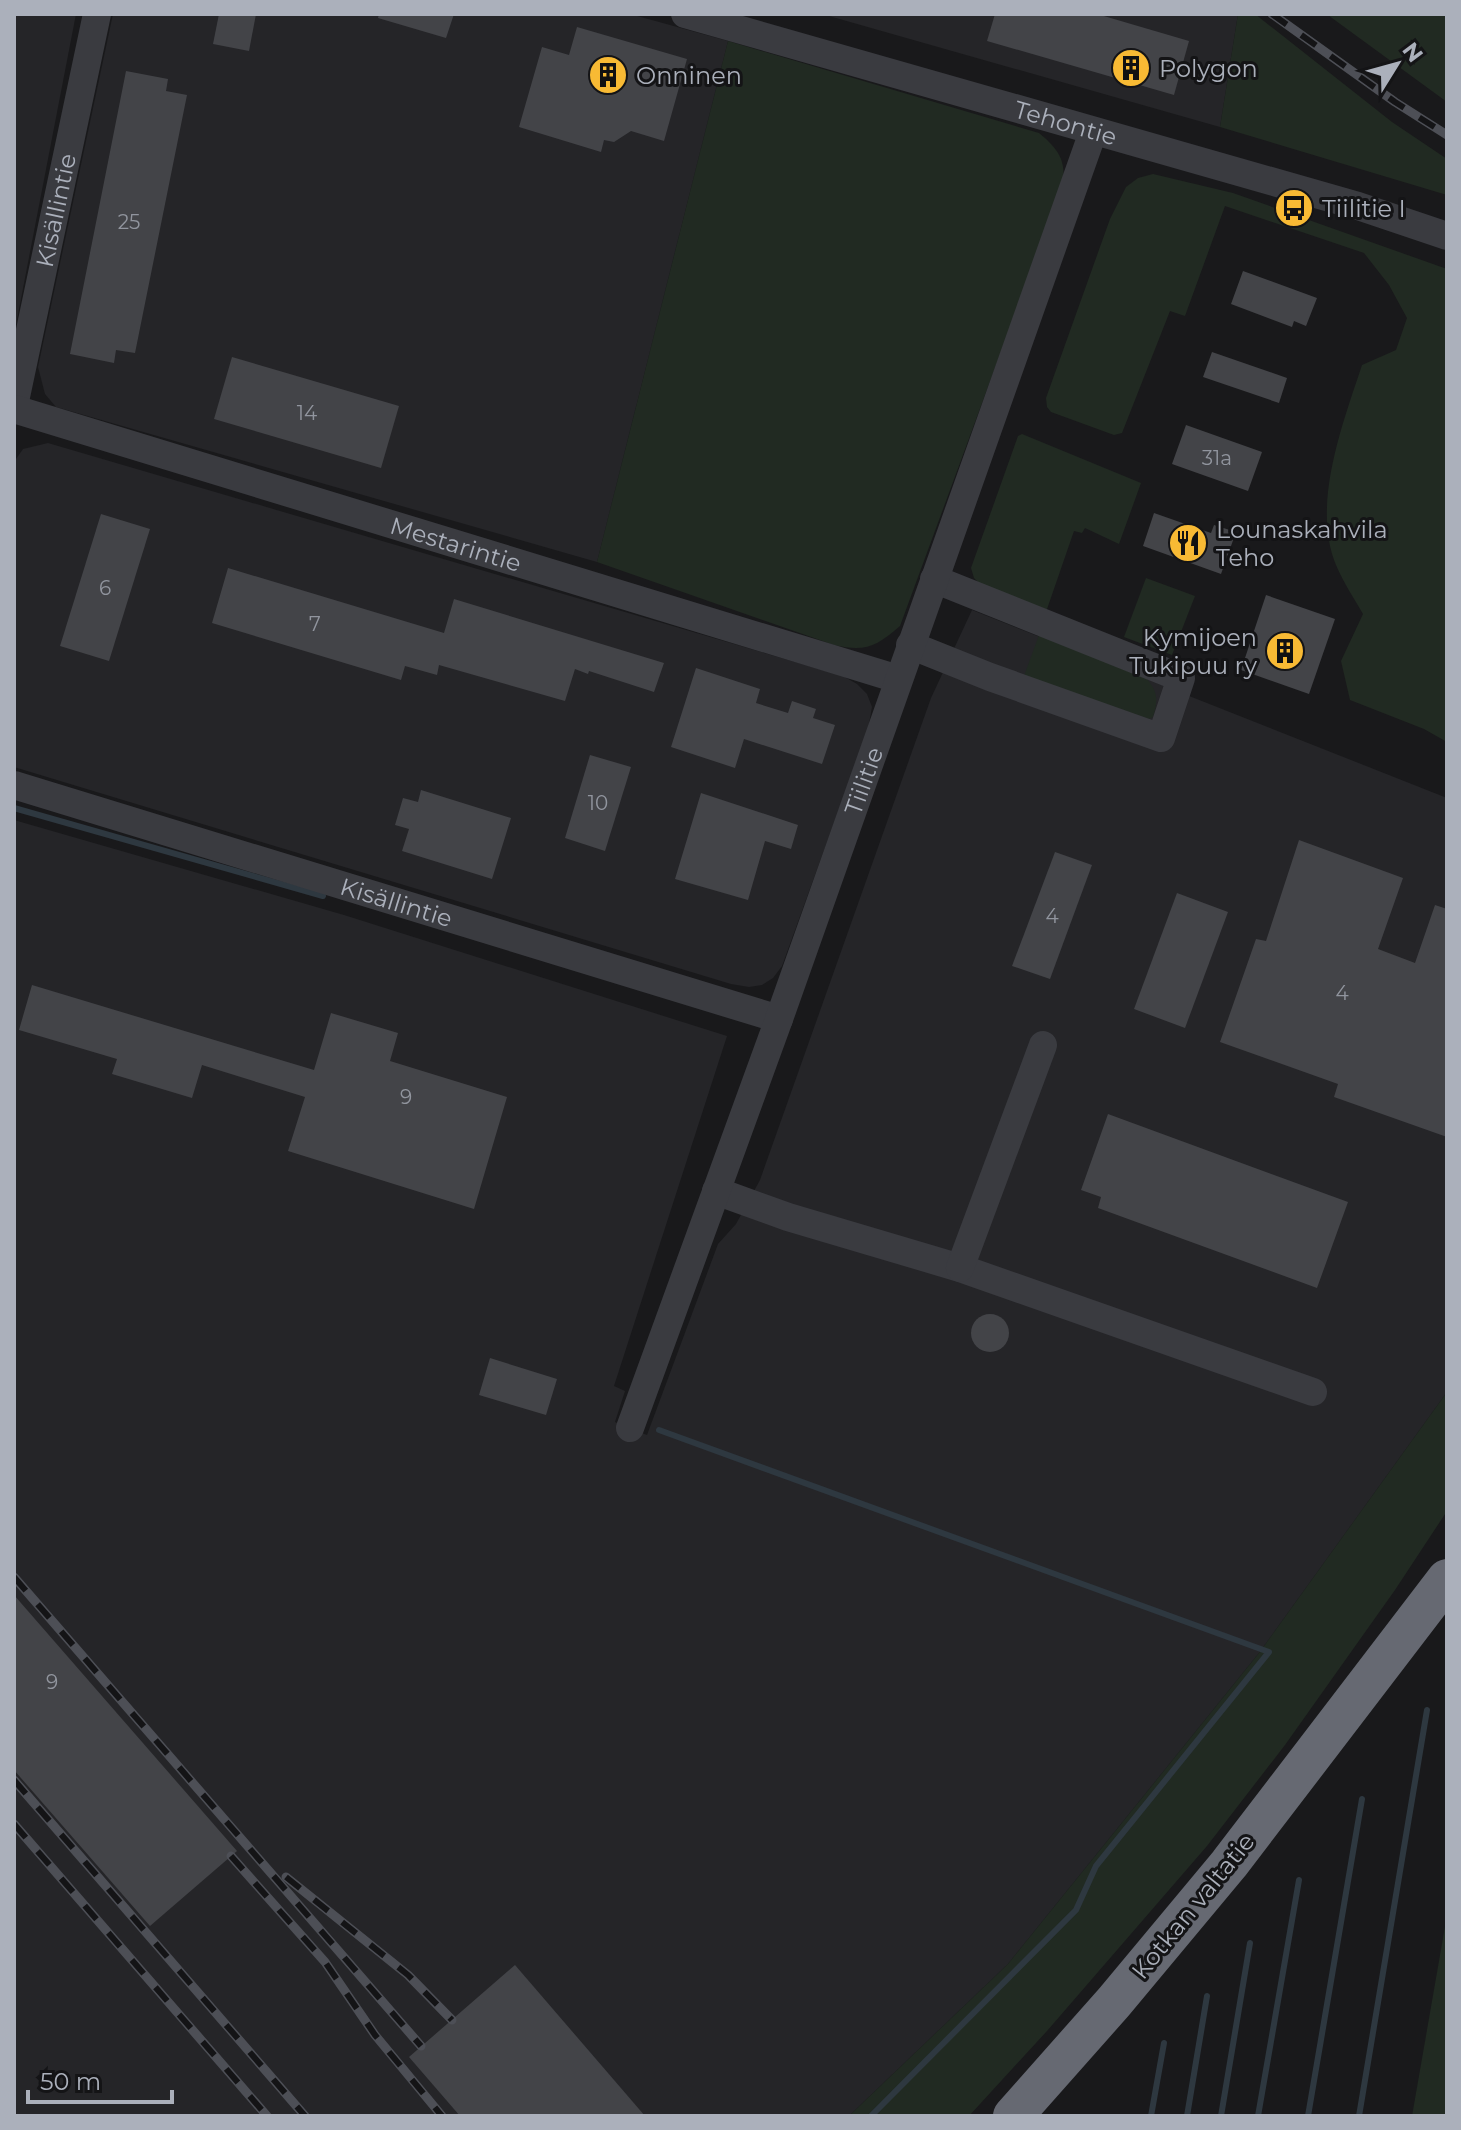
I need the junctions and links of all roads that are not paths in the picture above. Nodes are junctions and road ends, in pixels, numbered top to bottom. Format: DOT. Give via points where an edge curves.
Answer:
graph roads {
  1 [pos="97,14"];
  2 [pos="685,14"];
  3 [pos="1093,132"];
  4 [pos="1447,236"];
  5 [pos="14,408"];
  6 [pos="934,579"];
  7 [pos="910,645"];
  8 [pos="898,679"];
  9 [pos="14,785"];
  10 [pos="779,1019"];
  11 [pos="1043,1045"];
  12 [pos="716,1191"];
  13 [pos="960,1268"];
  14 [pos="1313,1392"];
  15 [pos="630,1428"];
  16 [pos="1447,1558"];
  17 [pos="1447,1579"];
  18 [pos="1364,1687"];
  19 [pos="1013,2116"];
  1 -- 5 [label="street, Kisällintie"];
  2 -- 3 [label="street, Tehontie"];
  3 -- 4 [label="street, Tehontie"];
  3 -- 6 [label="street, Tiilitie"];
  5 -- 8 [label="street, Mestarintie"];
  6 -- 7 [label="street, Tiilitie"];
  6 -- 7 [label="street" via="1181,678 1161,738"];
  7 -- 8 [label="street, Tiilitie"];
  8 -- 10 [label="street, Tiilitie"];
  9 -- 10 [label="street, Kisällintie"];
  10 -- 12 [label="street, Tiilitie"];
  11 -- 13 [label="street"];
  12 -- 13 [label="street"];
  12 -- 15 [label="street, Tiilitie"];
  13 -- 14 [label="street"];
  16 -- 18 [label="highway, Kotkan valtatie"];
  17 -- 18 [label="highway, Kotkan valtatie"];
  18 -- 19 [label="highway, Kotkan valtatie" via="1179,1926"];
}
